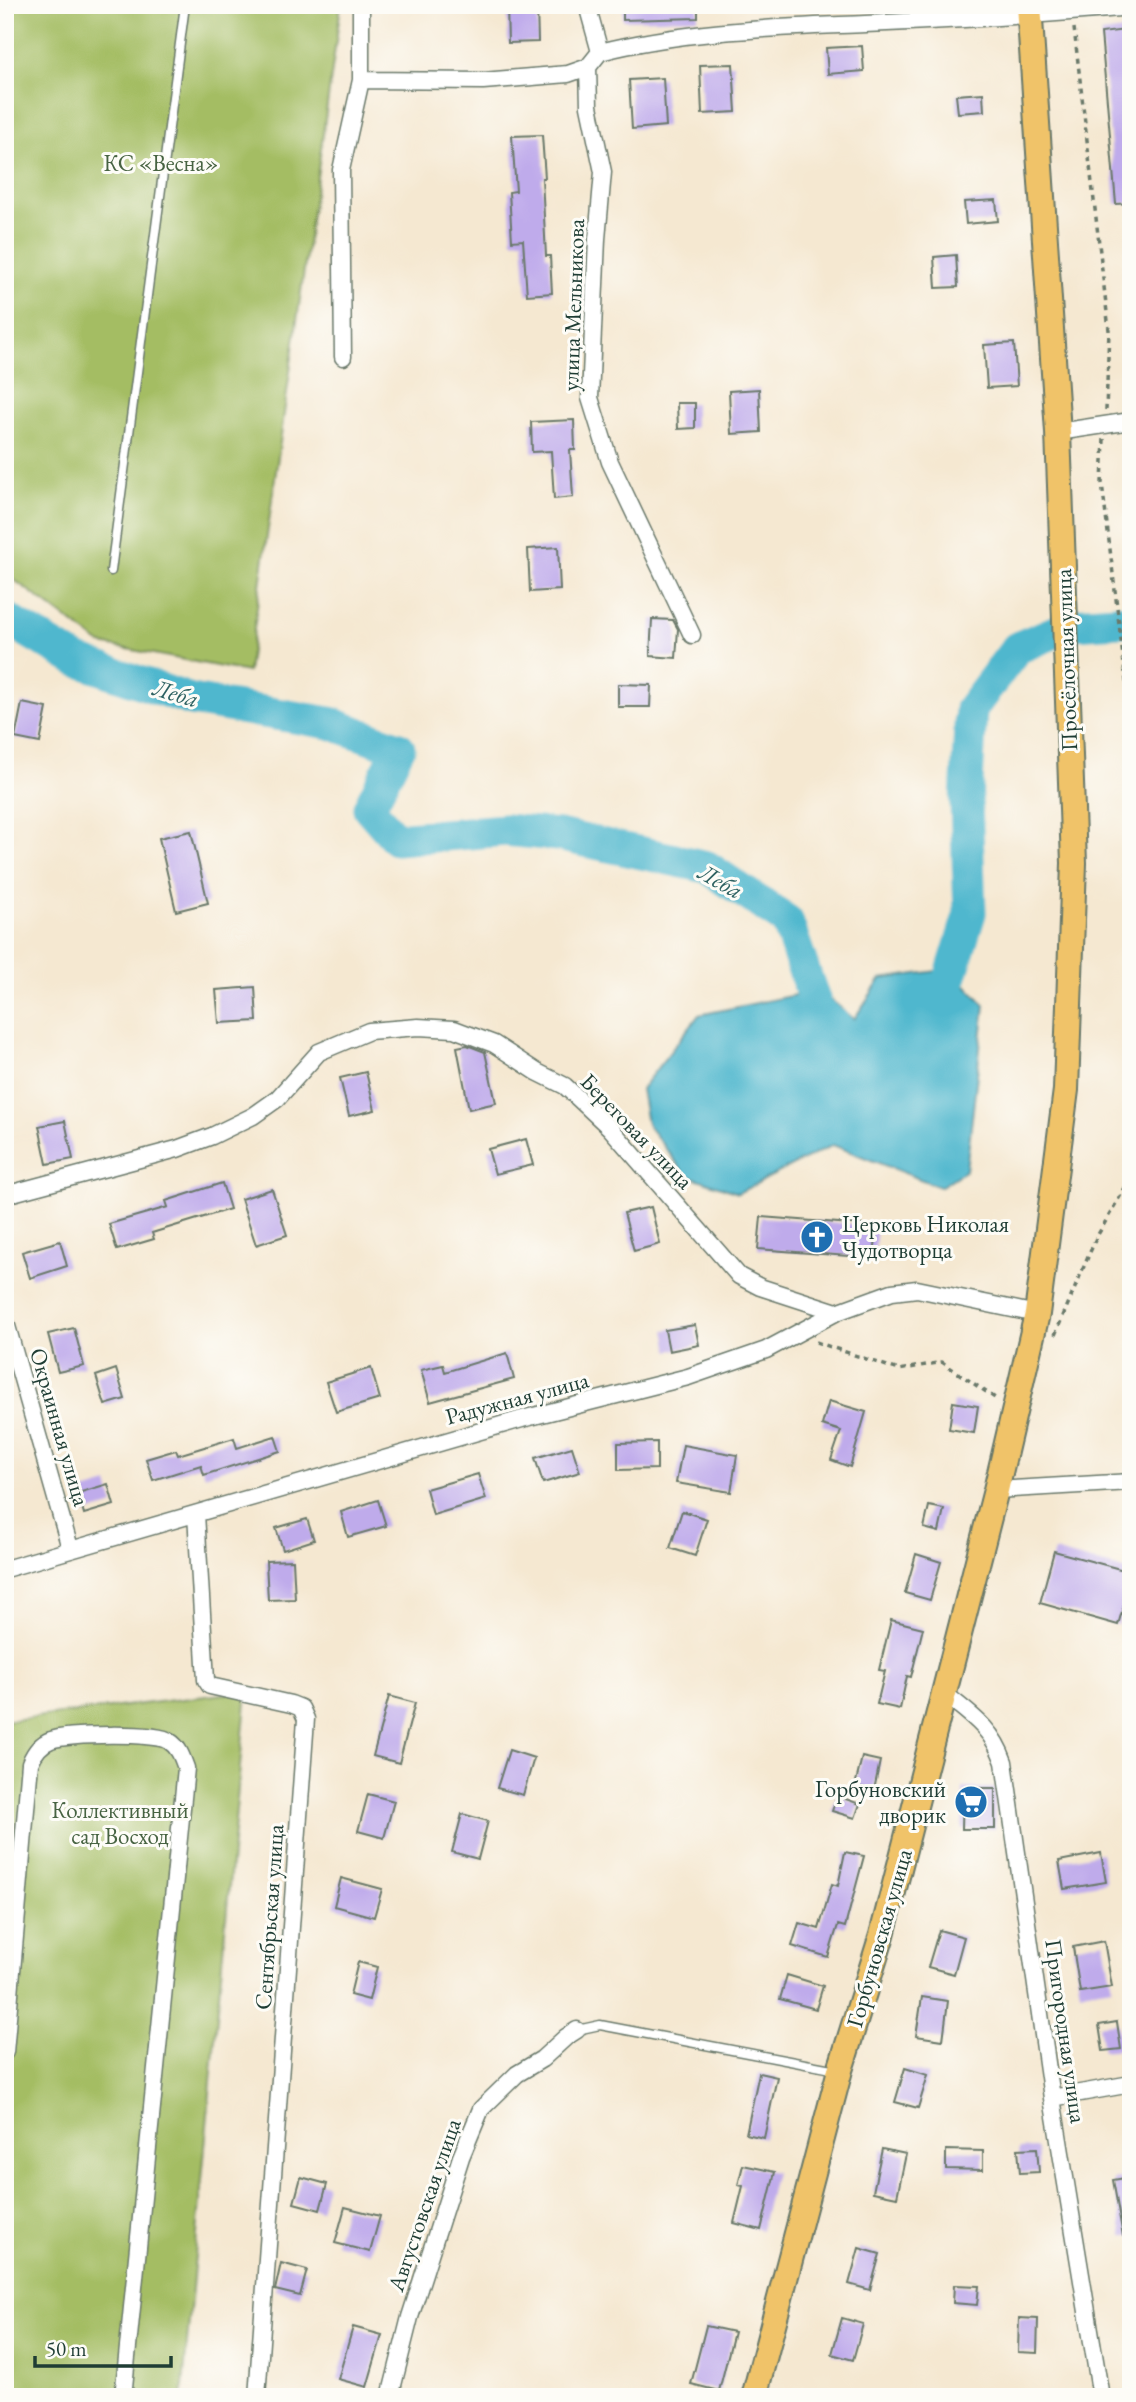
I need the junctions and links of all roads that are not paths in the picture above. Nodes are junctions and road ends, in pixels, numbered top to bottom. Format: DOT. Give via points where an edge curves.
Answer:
graph roads {
  1 [pos="185,5"];
  2 [pos="361,5"];
  3 [pos="587,5"];
  4 [pos="1131,7"];
  5 [pos="1030,11"];
  6 [pos="600,52"];
  7 [pos="587,67"];
  8 [pos="361,80"];
  9 [pos="343,357"];
  10 [pos="1131,421"];
  11 [pos="1058,432"];
  12 [pos="111,570"];
  13 [pos="692,635"];
  14 [pos="5,1195"];
  15 [pos="837,1312"];
  16 [pos="1037,1314"];
  17 [pos="5,1319"];
  18 [pos="1131,1482"];
  19 [pos="996,1489"];
  20 [pos="196,1514"];
  21 [pos="70,1548"];
  22 [pos="5,1569"];
  23 [pos="945,1694"];
  24 [pos="577,2030"];
  25 [pos="5,2052"];
  26 [pos="840,2070"];
  27 [pos="1131,2084"];
  28 [pos="1052,2098"];
  29 [pos="123,2397"];
  30 [pos="257,2397"];
  31 [pos="390,2397"];
  32 [pos="754,2397"];
  33 [pos="1101,2397"];
  1 -- 12 [label="lane"];
  2 -- 8 [label="street"];
  3 -- 6 [label="street"];
  4 -- 5 [label="street"];
  5 -- 6 [label="street" via="743,29"];
  5 -- 11 [label="main road, Просёлочная улица"];
  6 -- 7 [label="street"];
  7 -- 8 [label="street" via="568,75 483,81"];
  7 -- 13 [label="street, улица Мельникова" via="589,106 603,172 590,398 610,462"];
  8 -- 9 [label="street" via="341,170"];
  10 -- 11 [label="street"];
  11 -- 16 [label="main road, Просёлочная улица" via="1074,863 1066,1090"];
  14 -- 15 [label="street, Береговая улица" via="212,1136 277,1099 319,1052 369,1031 454,1029 494,1044 565,1086 610,1128 739,1276"];
  15 -- 16 [label="street, Радужная улица" via="892,1292 917,1289"];
  15 -- 20 [label="street, Радужная улица" via="766,1350 688,1377 522,1419"];
  16 -- 19 [label="main road, Горбуновская улица"];
  17 -- 21 [label="street, Окраинная улица"];
  18 -- 19 [label="street"];
  19 -- 23 [label="main road, Горбуновская улица"];
  20 -- 21 [label="street, Радужная улица"];
  20 -- 30 [label="street, Сентябрьская улица" via="206,1680 210,1686 291,1703 301,1708 306,1719"];
  21 -- 22 [label="street, Радужная улица"];
  23 -- 26 [label="main road, Горбуновская улица" via="882,1935"];
  23 -- 28 [label="street, Пригородная улица" via="984,1725 1004,1762"];
  24 -- 26 [label="lane" via="600,2025"];
  24 -- 31 [label="street, Августовская улица" via="517,2074 481,2109 414,2305"];
  25 -- 29 [label="street" via="30,1763 35,1751 49,1740 65,1737 168,1739 180,1751 186,1768"];
  26 -- 32 [label="main road, Горбуновская улица"];
  27 -- 28 [label="street"];
  28 -- 33 [label="street, Пригородная улица"];
}
